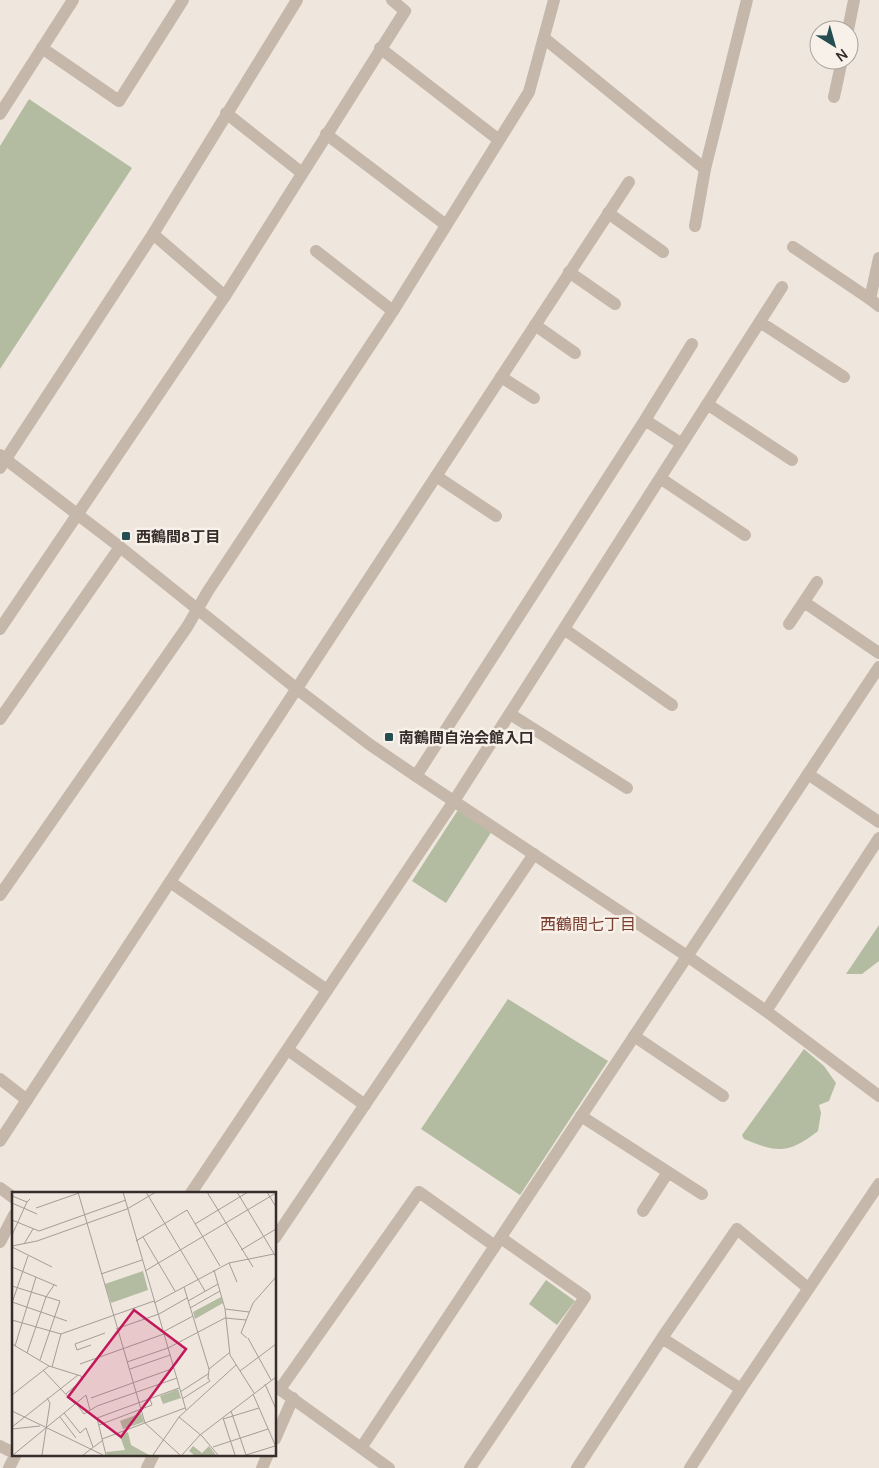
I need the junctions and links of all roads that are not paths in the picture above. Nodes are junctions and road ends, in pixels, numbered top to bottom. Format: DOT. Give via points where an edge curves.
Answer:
graph roads {
  1 [pos="73,0"];
  2 [pos="183,0"];
  3 [pos="297,0"];
  4 [pos="392,0"];
  5 [pos="554,0"];
  6 [pos="747,0"];
  7 [pos="854,0"];
  8 [pos="850,20"];
  9 [pos="544,38"];
  10 [pos="42,48"];
  11 [pos="380,48"];
  12 [pos="840,70"];
  13 [pos="834,96"];
  14 [pos="226,113"];
  15 [pos="0,114"];
  16 [pos="326,134"];
  17 [pos="499,140"];
  18 [pos="705,170"];
  19 [pos="302,173"];
  20 [pos="628,182"];
  21 [pos="608,213"];
  22 [pos="446,225"];
  23 [pos="695,226"];
  24 [pos="153,234"];
  25 [pos="794,247"];
  26 [pos="316,251"];
  27 [pos="663,252"];
  28 [pos="879,258"];
  29 [pos="569,272"];
  30 [pos="782,287"];
  31 [pos="225,296"];
  32 [pos="875,302"];
  33 [pos="615,304"];
  34 [pos="393,311"];
  35 [pos="760,322"];
  36 [pos="535,325"];
  37 [pos="692,344"];
  38 [pos="575,352"];
  39 [pos="501,377"];
  40 [pos="844,377"];
  41 [pos="534,398"];
  42 [pos="708,404"];
  43 [pos="645,420"];
  44 [pos="682,444"];
  45 [pos="792,460"];
  46 [pos="2,461"];
  47 [pos="436,476"];
  48 [pos="660,478"];
  49 [pos="78,514"];
  50 [pos="496,516"];
  51 [pos="745,535"];
  52 [pos="120,547"];
  53 [pos="816,582"];
  54 [pos="804,602"];
  55 [pos="197,609"];
  56 [pos="789,624"];
  57 [pos="0,629"];
  58 [pos="564,629"];
  59 [pos="879,653"];
  60 [pos="879,667"];
  61 [pos="297,688"];
  62 [pos="672,705"];
  63 [pos="510,714"];
  64 [pos="0,719"];
  65 [pos="808,774"];
  66 [pos="416,776"];
  67 [pos="627,788"];
  68 [pos="454,801"];
  69 [pos="879,822"];
  70 [pos="879,838"];
  71 [pos="534,854"];
  72 [pos="170,882"];
  73 [pos="0,894"];
  74 [pos="688,956"];
  75 [pos="327,990"];
  76 [pos="766,1011"];
  77 [pos="634,1036"];
  78 [pos="288,1050"];
  79 [pos="0,1079"];
  80 [pos="723,1096"];
  81 [pos="879,1096"];
  82 [pos="27,1100"];
  83 [pos="365,1105"];
  84 [pos="581,1116"];
  85 [pos="0,1141"];
  86 [pos="668,1172"];
  87 [pos="879,1184"];
  88 [pos="0,1188"];
  89 [pos="192,1192"];
  90 [pos="702,1194"];
  91 [pos="12,1197"];
  92 [pos="643,1211"];
  93 [pos="12,1219"];
  94 [pos="276,1237"];
  95 [pos="0,1242"];
  96 [pos="498,1242"];
  97 [pos="808,1288"];
  98 [pos="662,1338"];
  99 [pos="278,1388"];
  100 [pos="740,1389"];
  101 [pos="293,1398"];
  102 [pos="276,1437"];
  103 [pos="0,1446"];
  104 [pos="361,1448"];
  105 [pos="12,1452"];
  106 [pos="14,1456"];
  107 [pos="153,1456"];
  108 [pos="267,1456"];
  109 [pos="387,1467"];
  110 [pos="9,1468"];
  111 [pos="148,1468"];
  112 [pos="262,1468"];
  113 [pos="470,1468"];
  114 [pos="577,1468"];
  115 [pos="690,1468"];
  1 -- 10 [label="street"];
  2 -- 10 [label="street" via="119,101"];
  3 -- 14 [label="street"];
  4 -- 11 [label="street" via="405,10"];
  5 -- 9 [label="street"];
  6 -- 18 [label="street"];
  7 -- 8 [label="street"];
  9 -- 17 [label="street" via="529,92"];
  9 -- 18 [label="street"];
  10 -- 15 [label="street"];
  11 -- 16 [label="street"];
  11 -- 17 [label="street"];
  12 -- 13 [label="street"];
  14 -- 19 [label="street"];
  14 -- 24 [label="street"];
  16 -- 19 [label="street"];
  16 -- 22 [label="street"];
  17 -- 22 [label="street"];
  18 -- 23 [label="street"];
  19 -- 31 [label="street"];
  20 -- 21 [label="street"];
  21 -- 27 [label="street"];
  21 -- 29 [label="street"];
  22 -- 34 [label="street"];
  24 -- 31 [label="street"];
  24 -- 46 [label="street"];
  25 -- 32 [label="street"];
  26 -- 34 [label="street"];
  28 -- 32 [label="street"];
  29 -- 33 [label="street"];
  29 -- 36 [label="street"];
  30 -- 35 [label="street"];
  31 -- 49 [label="street"];
  34 -- 55 [label="street"];
  35 -- 40 [label="street"];
  35 -- 42 [label="street"];
  36 -- 38 [label="street"];
  36 -- 39 [label="street"];
  37 -- 43 [label="street"];
  39 -- 41 [label="street"];
  39 -- 47 [label="street"];
  42 -- 44 [label="street"];
  42 -- 45 [label="street"];
  43 -- 44 [label="street"];
  43 -- 66 [label="street"];
  44 -- 48 [label="street"];
  46 -- 49 [label="street"];
  47 -- 50 [label="street"];
  47 -- 61 [label="street"];
  48 -- 51 [label="street"];
  48 -- 58 [label="street"];
  49 -- 52 [label="street"];
  49 -- 57 [label="street"];
  52 -- 55 [label="street"];
  52 -- 64 [label="street"];
  53 -- 54 [label="street"];
  54 -- 56 [label="street"];
  54 -- 59 [label="street"];
  55 -- 61 [label="street"];
  55 -- 73 [label="street"];
  58 -- 62 [label="street"];
  58 -- 63 [label="street"];
  60 -- 65 [label="street"];
  61 -- 66 [label="street"];
  61 -- 72 [label="street"];
  63 -- 67 [label="street"];
  63 -- 68 [label="street"];
  65 -- 69 [label="street"];
  65 -- 74 [label="street"];
  66 -- 68 [label="street"];
  68 -- 71 [label="street"];
  68 -- 75 [label="street"];
  70 -- 76 [label="street"];
  71 -- 74 [label="street"];
  71 -- 83 [label="street"];
  72 -- 75 [label="street"];
  72 -- 82 [label="street"];
  74 -- 76 [label="street"];
  74 -- 77 [label="street"];
  75 -- 78 [label="street"];
  76 -- 81 [label="street"];
  77 -- 80 [label="street"];
  77 -- 84 [label="street"];
  78 -- 83 [label="street"];
  78 -- 89 [label="street"];
  79 -- 82 [label="street"];
  82 -- 85 [label="street"];
  83 -- 94 [label="street"];
  84 -- 86 [label="street"];
  84 -- 96 [label="street"];
  86 -- 90 [label="street"];
  86 -- 92 [label="street"];
  87 -- 97 [label="street"];
  88 -- 91 [label="street"];
  93 -- 95 [label="street"];
  96 -- 99 [label="street" via="418,1192"];
  96 -- 104 [label="street"];
  96 -- 113 [label="street" via="585,1297"];
  97 -- 98 [label="street" via="737,1229"];
  97 -- 100 [label="street"];
  98 -- 100 [label="street"];
  98 -- 114 [label="street"];
  99 -- 101 [label="street"];
  100 -- 115 [label="street"];
  101 -- 102 [label="street"];
  101 -- 104 [label="street"];
  103 -- 105 [label="street"];
  104 -- 109 [label="street"];
  106 -- 110 [label="street"];
  107 -- 111 [label="street"];
  108 -- 112 [label="street"];
}
